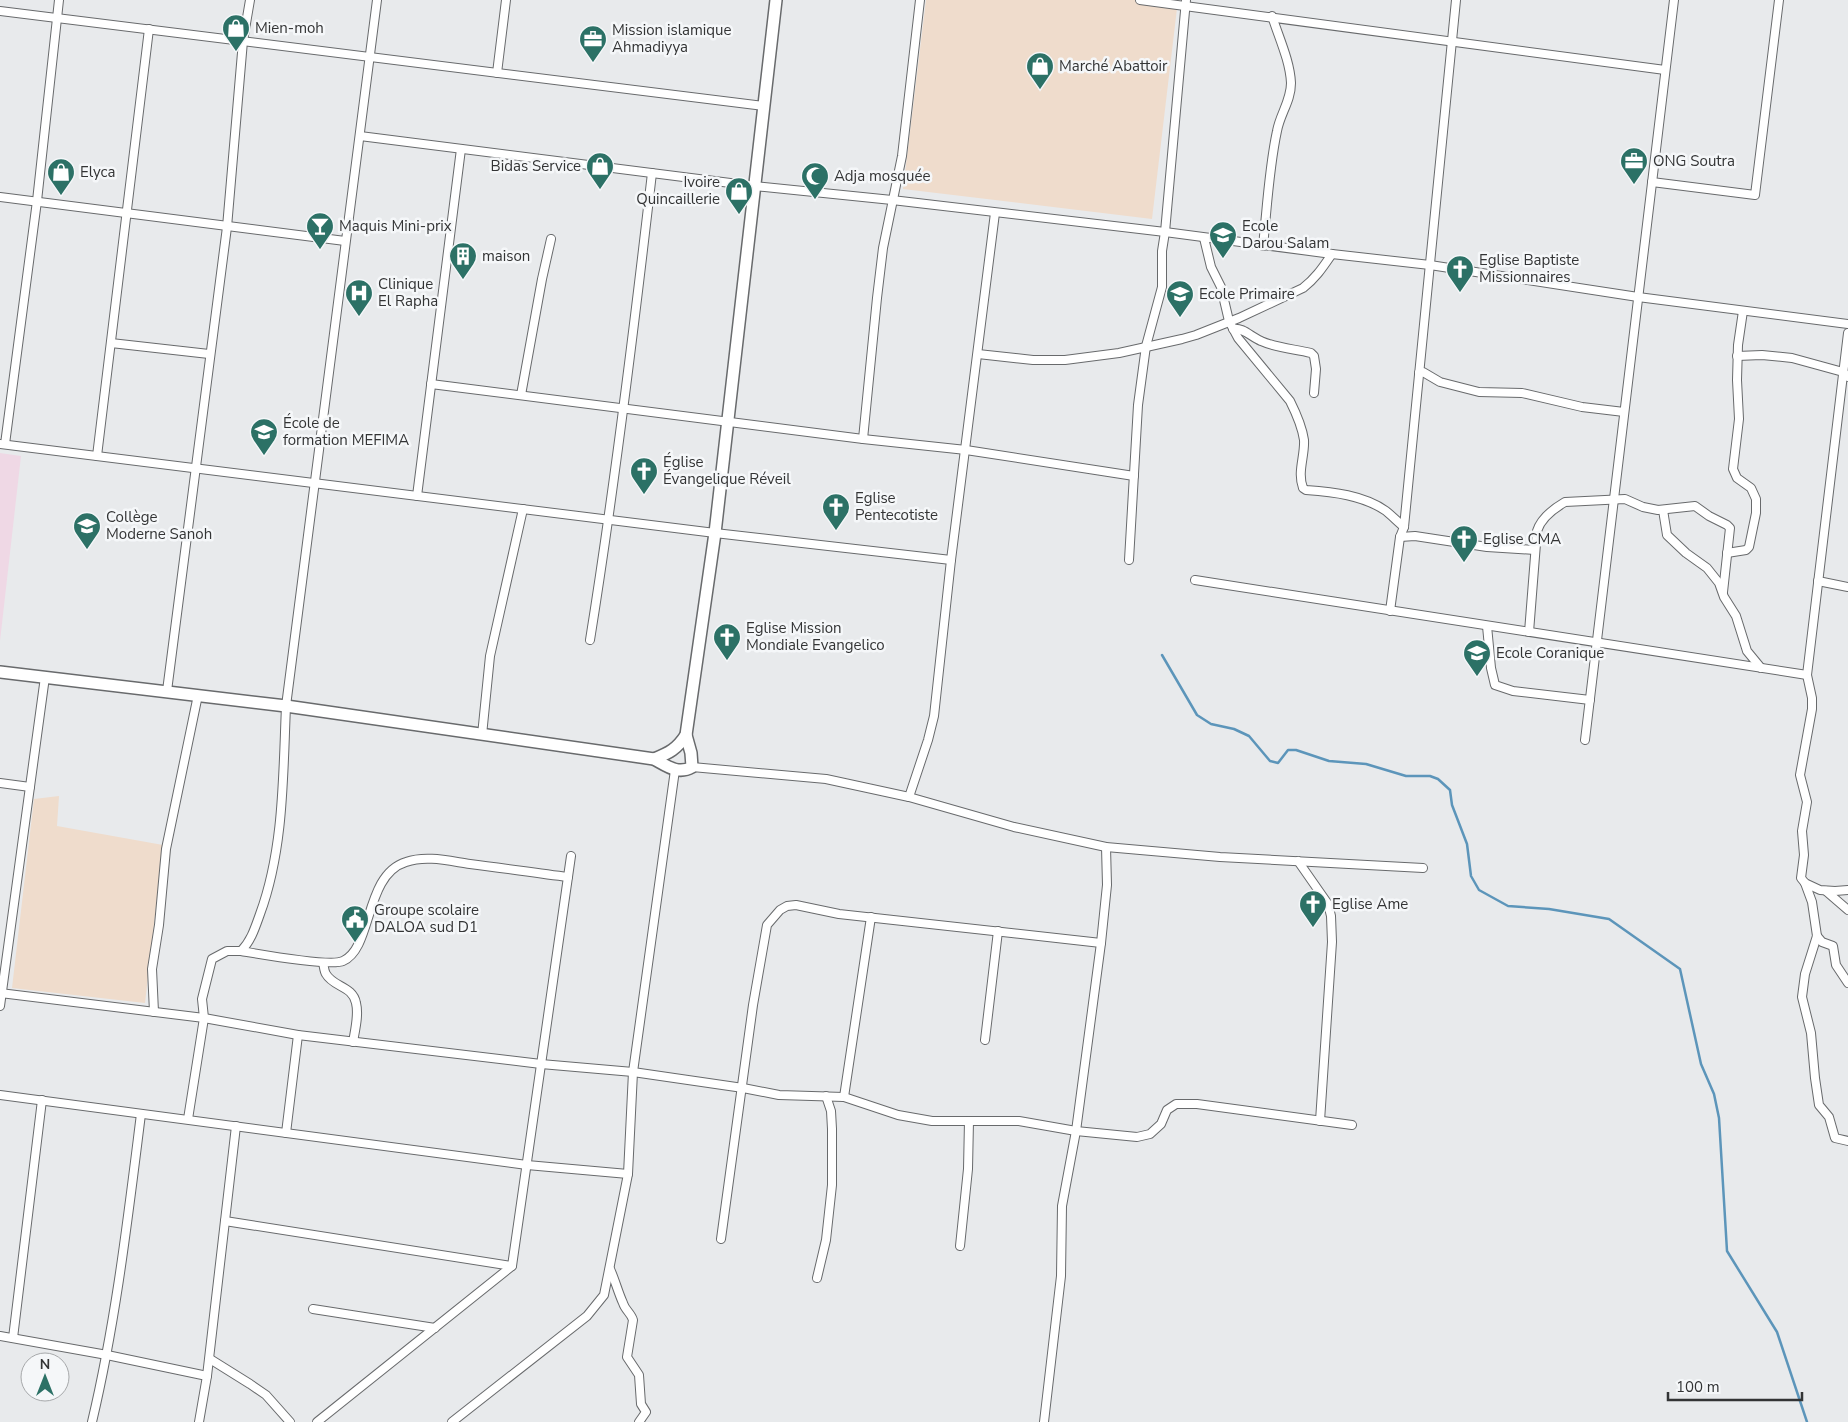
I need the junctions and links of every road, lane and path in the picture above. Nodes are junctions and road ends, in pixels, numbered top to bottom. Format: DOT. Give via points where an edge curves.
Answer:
graph roads {
  1 [pos="59,0"];
  2 [pos="250,0"];
  3 [pos="377,0"];
  4 [pos="506,0"];
  5 [pos="776,0"];
  6 [pos="920,0"];
  7 [pos="1140,0"];
  8 [pos="1456,0"];
  9 [pos="1674,0"];
  10 [pos="1779,0"];
  11 [pos="1186,3"];
  12 [pos="0,11"];
  13 [pos="1272,16"];
  14 [pos="56,18"];
  15 [pos="149,29"];
  16 [pos="1452,40"];
  17 [pos="243,41"];
  18 [pos="370,57"];
  19 [pos="1665,70"];
  20 [pos="497,73"];
  21 [pos="764,106"];
  22 [pos="360,136"];
  23 [pos="461,149"];
  24 [pos="652,173"];
  25 [pos="1652,182"];
  26 [pos="754,186"];
  27 [pos="0,197"];
  28 [pos="892,200"];
  29 [pos="37,201"];
  30 [pos="127,213"];
  31 [pos="995,213"];
  32 [pos="227,227"];
  33 [pos="1165,232"];
  34 [pos="1204,238"];
  35 [pos="551,239"];
  36 [pos="345,241"];
  37 [pos="1263,246"];
  38 [pos="1332,254"];
  39 [pos="1430,265"];
  40 [pos="1638,297"];
  41 [pos="1743,311"];
  42 [pos="1230,321"];
  43 [pos="1848,324"];
  44 [pos="1233,329"];
  45 [pos="1848,333"];
  46 [pos="111,342"];
  47 [pos="1146,346"];
  48 [pos="209,354"];
  49 [pos="978,354"];
  50 [pos="1737,356"];
  51 [pos="1420,373"];
  52 [pos="1846,374"];
  53 [pos="431,384"];
  54 [pos="1314,393"];
  55 [pos="521,395"];
  56 [pos="624,409"];
  57 [pos="1624,412"];
  58 [pos="727,422"];
  59 [pos="863,439"];
  60 [pos="2,444"];
  61 [pos="966,450"];
  62 [pos="97,456"];
  63 [pos="197,468"];
  64 [pos="1134,476"];
  65 [pos="315,483"];
  66 [pos="416,496"];
  67 [pos="1614,500"];
  68 [pos="523,509"];
  69 [pos="1663,510"];
  70 [pos="609,520"];
  71 [pos="1404,527"];
  72 [pos="715,533"];
  73 [pos="1400,538"];
  74 [pos="1535,550"];
  75 [pos="1728,553"];
  76 [pos="951,560"];
  77 [pos="1129,560"];
  78 [pos="1195,580"];
  79 [pos="1818,581"];
  80 [pos="1848,587"];
  81 [pos="1723,592"];
  82 [pos="1390,611"];
  83 [pos="1487,626"];
  84 [pos="1529,632"];
  85 [pos="590,640"];
  86 [pos="1597,643"];
  87 [pos="1761,668"];
  88 [pos="0,672"];
  89 [pos="1807,675"];
  90 [pos="44,678"];
  91 [pos="167,691"];
  92 [pos="198,695"];
  93 [pos="1590,700"];
  94 [pos="286,706"];
  95 [pos="482,735"];
  96 [pos="686,735"];
  97 [pos="1586,740"];
  98 [pos="654,760"];
  99 [pos="692,767"];
  100 [pos="675,770"];
  101 [pos="0,783"];
  102 [pos="30,787"];
  103 [pos="909,797"];
  104 [pos="1106,847"];
  105 [pos="571,856"];
  106 [pos="1298,861"];
  107 [pos="1424,868"];
  108 [pos="568,877"];
  109 [pos="1805,883"];
  110 [pos="1848,890"];
  111 [pos="1826,891"];
  112 [pos="1848,910"];
  113 [pos="871,917"];
  114 [pos="998,931"];
  115 [pos="1817,936"];
  116 [pos="1101,943"];
  117 [pos="241,951"];
  118 [pos="323,963"];
  119 [pos="1848,983"];
  120 [pos="1,993"];
  121 [pos="0,1006"];
  122 [pos="154,1012"];
  123 [pos="204,1018"];
  124 [pos="298,1036"];
  125 [pos="985,1040"];
  126 [pos="353,1042"];
  127 [pos="541,1064"];
  128 [pos="633,1072"];
  129 [pos="743,1088"];
  130 [pos="0,1095"];
  131 [pos="826,1096"];
  132 [pos="844,1097"];
  133 [pos="42,1100"];
  134 [pos="141,1114"];
  135 [pos="188,1119"];
  136 [pos="969,1121"];
  137 [pos="1320,1122"];
  138 [pos="236,1126"];
  139 [pos="1352,1126"];
  140 [pos="1076,1131"];
  141 [pos="286,1132"];
  142 [pos="1848,1141"];
  143 [pos="527,1165"];
  144 [pos="628,1174"];
  145 [pos="225,1221"];
  146 [pos="722,1239"];
  147 [pos="960,1246"];
  148 [pos="512,1266"];
  149 [pos="610,1269"];
  150 [pos="817,1278"];
  151 [pos="313,1309"];
  152 [pos="435,1328"];
  153 [pos="0,1336"];
  154 [pos="13,1338"];
  155 [pos="107,1355"];
  156 [pos="210,1359"];
  157 [pos="208,1376"];
  158 [pos="92,1422"];
  159 [pos="199,1422"];
  160 [pos="290,1422"];
  161 [pos="318,1422"];
  162 [pos="452,1422"];
  163 [pos="640,1422"];
  164 [pos="1044,1422"];
  1 -- 14 [label="street"];
  2 -- 17 [label="street"];
  3 -- 18 [label="street"];
  4 -- 20 [label="street"];
  5 -- 21 [label="street"];
  6 -- 28 [label="street" via="907,118"];
  7 -- 11 [label="street"];
  8 -- 16 [label="street"];
  9 -- 19 [label="street"];
  10 -- 25 [label="street" via="1755,195"];
  11 -- 13 [label="street"];
  11 -- 33 [label="street"];
  12 -- 14 [label="street"];
  13 -- 16 [label="street"];
  13 -- 37 [label="street" via="1289,70 1290,96 1280,117 1275,141"];
  14 -- 15 [label="street"];
  14 -- 29 [label="street"];
  15 -- 17 [label="street"];
  15 -- 30 [label="street"];
  16 -- 19 [label="street"];
  16 -- 39 [label="street"];
  17 -- 18 [label="street"];
  17 -- 32 [label="street"];
  18 -- 20 [label="street"];
  18 -- 22 [label="street"];
  19 -- 25 [label="street"];
  20 -- 21 [label="street"];
  21 -- 26 [label="street"];
  22 -- 23 [label="street"];
  22 -- 36 [label="street"];
  23 -- 24 [label="street"];
  23 -- 53 [label="street"];
  24 -- 26 [label="street"];
  24 -- 56 [label="street"];
  25 -- 40 [label="street"];
  26 -- 28 [label="street"];
  26 -- 58 [label="street"];
  27 -- 29 [label="street"];
  28 -- 31 [label="street"];
  28 -- 59 [label="street" via="877,298"];
  29 -- 30 [label="street"];
  29 -- 60 [label="street"];
  30 -- 32 [label="street"];
  30 -- 46 [label="street"];
  31 -- 33 [label="street"];
  31 -- 49 [label="street"];
  32 -- 36 [label="street"];
  32 -- 48 [label="street"];
  33 -- 34 [label="street"];
  33 -- 47 [label="street" via="1162,287"];
  34 -- 37 [label="street"];
  34 -- 42 [label="street"];
  35 -- 55 [label="street"];
  36 -- 65 [label="street"];
  37 -- 38 [label="street"];
  38 -- 39 [label="street"];
  38 -- 42 [label="street" via="1303,288"];
  39 -- 40 [label="street"];
  39 -- 51 [label="street"];
  40 -- 41 [label="street"];
  40 -- 57 [label="street"];
  41 -- 43 [label="street"];
  41 -- 50 [label="street"];
  42 -- 44 [label="street"];
  42 -- 47 [label="street" via="1182,339"];
  44 -- 54 [label="street" via="1241,329 1268,344 1314,356"];
  44 -- 71 [label="street" via="1294,410 1304,441 1300,479 1303,488 1335,492 1364,501 1385,510"];
  45 -- 52 [label="street"];
  46 -- 48 [label="street"];
  46 -- 62 [label="street"];
  47 -- 49 [label="street" via="1066,360"];
  47 -- 64 [label="street" via="1138,405"];
  48 -- 63 [label="street"];
  49 -- 61 [label="street"];
  50 -- 52 [label="street" via="1792,358"];
  50 -- 75 [label="street" via="1739,419 1733,469 1737,478 1754,493 1756,512 1749,547"];
  51 -- 57 [label="street" via="1479,392 1522,393 1582,407"];
  51 -- 71 [label="street"];
  52 -- 79 [label="street"];
  53 -- 55 [label="street"];
  53 -- 66 [label="street"];
  55 -- 56 [label="street"];
  56 -- 58 [label="street"];
  56 -- 70 [label="street"];
  57 -- 67 [label="street"];
  58 -- 59 [label="street"];
  58 -- 72 [label="street"];
  59 -- 61 [label="street"];
  60 -- 62 [label="street"];
  61 -- 64 [label="street"];
  61 -- 76 [label="street"];
  62 -- 63 [label="street"];
  63 -- 65 [label="street"];
  63 -- 91 [label="street"];
  64 -- 77 [label="street"];
  65 -- 66 [label="street"];
  65 -- 94 [label="street"];
  66 -- 68 [label="street"];
  67 -- 69 [label="street" via="1628,500 1643,507"];
  67 -- 74 [label="street" via="1565,502 1557,506 1541,520"];
  67 -- 86 [label="street"];
  68 -- 70 [label="street"];
  68 -- 95 [label="street" via="490,656"];
  69 -- 75 [label="street" via="1695,506 1727,525 1730,532"];
  69 -- 81 [label="street" via="1668,535 1707,568"];
  70 -- 72 [label="street"];
  70 -- 85 [label="street"];
  71 -- 73 [label="street"];
  72 -- 76 [label="street"];
  72 -- 96 [label="street"];
  73 -- 74 [label="street" via="1415,536 1486,547"];
  73 -- 82 [label="street"];
  74 -- 84 [label="street"];
  75 -- 81 [label="street"];
  76 -- 103 [label="street" via="934,716"];
  78 -- 82 [label="street"];
  79 -- 80 [label="street"];
  79 -- 89 [label="street"];
  81 -- 87 [label="street" via="1736,616 1747,651"];
  82 -- 83 [label="street"];
  83 -- 84 [label="street"];
  83 -- 93 [label="street" via="1495,685 1513,691"];
  84 -- 86 [label="street"];
  86 -- 87 [label="street"];
  86 -- 93 [label="street"];
  87 -- 89 [label="street"];
  88 -- 90 [label="street"];
  89 -- 109 [label="street" via="1812,704 1800,775 1807,802 1801,871"];
  90 -- 91 [label="street"];
  90 -- 102 [label="street"];
  91 -- 92 [label="street"];
  92 -- 94 [label="street"];
  92 -- 122 [label="street" via="166,849 152,969"];
  93 -- 97 [label="street"];
  94 -- 95 [label="street"];
  94 -- 117 [label="street" via="282,800 272,878 256,926"];
  95 -- 98 [label="street"];
  96 -- 98 [label="street" via="672,752"];
  96 -- 99 [label="street"];
  98 -- 100 [label="street"];
  99 -- 100 [label="street" via="684,771"];
  99 -- 103 [label="street" via="826,779"];
  100 -- 128 [label="street"];
  101 -- 102 [label="street"];
  102 -- 120 [label="street"];
  103 -- 104 [label="street" via="1014,828"];
  104 -- 106 [label="street"];
  104 -- 116 [label="street" via="1107,885"];
  105 -- 108 [label="street"];
  106 -- 107 [label="street"];
  106 -- 137 [label="street" via="1328,904 1331,916"];
  108 -- 118 [label="street" via="431,859 406,862 384,878 355,951 343,961"];
  108 -- 127 [label="street"];
  109 -- 111 [label="street"];
  109 -- 115 [label="street" via="1812,902"];
  110 -- 111 [label="street"];
  111 -- 112 [label="street"];
  113 -- 114 [label="street"];
  113 -- 129 [label="street" via="796,905 787,906 772,918 767,925 755,990"];
  113 -- 132 [label="street"];
  114 -- 116 [label="street"];
  114 -- 125 [label="street"];
  115 -- 119 [label="street" via="1833,946 1836,965"];
  115 -- 142 [label="street" via="1805,974 1803,1006 1811,1033 1820,1105 1829,1117 1836,1138"];
  116 -- 140 [label="street"];
  117 -- 118 [label="street"];
  117 -- 123 [label="street" via="212,959 202,999"];
  118 -- 126 [label="street" via="326,975 350,991 356,1002"];
  120 -- 121 [label="street"];
  120 -- 122 [label="street"];
  122 -- 123 [label="street"];
  123 -- 124 [label="street"];
  123 -- 135 [label="street"];
  124 -- 126 [label="street"];
  124 -- 141 [label="street"];
  126 -- 127 [label="street"];
  127 -- 128 [label="street"];
  127 -- 143 [label="street"];
  128 -- 129 [label="street"];
  128 -- 144 [label="street"];
  129 -- 131 [label="street" via="779,1095"];
  129 -- 146 [label="street"];
  130 -- 133 [label="street"];
  131 -- 132 [label="street"];
  131 -- 150 [label="street" via="831,1111 832,1185 826,1240"];
  132 -- 136 [label="street" via="913,1119"];
  133 -- 134 [label="street"];
  133 -- 154 [label="street"];
  134 -- 135 [label="street"];
  134 -- 155 [label="street"];
  135 -- 138 [label="street"];
  136 -- 140 [label="street" via="1019,1121"];
  136 -- 147 [label="street"];
  137 -- 139 [label="street"];
  137 -- 140 [label="street" via="1176,1104 1167,1110 1161,1124 1150,1134 1137,1137"];
  138 -- 141 [label="street"];
  138 -- 145 [label="street"];
  140 -- 164 [label="street" via="1062,1206 1061,1276"];
  141 -- 143 [label="street"];
  143 -- 144 [label="street"];
  143 -- 148 [label="street"];
  144 -- 149 [label="street"];
  145 -- 148 [label="street"];
  145 -- 156 [label="street"];
  148 -- 152 [label="street"];
  149 -- 162 [label="street" via="604,1295 587,1316"];
  149 -- 163 [label="street" via="633,1320 627,1357 640,1379 641,1404 646,1412"];
  151 -- 152 [label="street"];
  152 -- 161 [label="street"];
  153 -- 154 [label="street"];
  154 -- 155 [label="street"];
  155 -- 157 [label="street"];
  155 -- 158 [label="street"];
  156 -- 157 [label="street"];
  156 -- 160 [label="street" via="266,1395"];
  157 -- 159 [label="street"];
}
